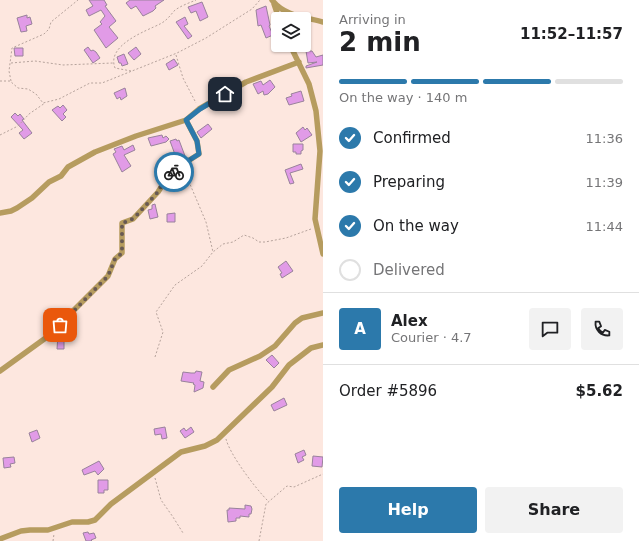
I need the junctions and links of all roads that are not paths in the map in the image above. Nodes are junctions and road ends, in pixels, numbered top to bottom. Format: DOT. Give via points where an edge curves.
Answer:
graph roads {
  1 [pos="273,2"];
  2 [pos="277,12"];
  3 [pos="322,21"];
  4 [pos="294,52"];
  5 [pos="299,62"];
  6 [pos="186,120"];
  7 [pos="0,213"];
  8 [pos="323,254"];
  9 [pos="323,313"];
  10 [pos="323,345"];
  11 [pos="0,371"];
  12 [pos="213,387"];
  13 [pos="0,539"];
  1 -- 2 [label="street"];
  1 -- 3 [label="street" via="282,10"];
  4 -- 5 [label="street"];
  5 -- 6 [label="street" via="251,80 200,109"];
  5 -- 8 [label="street" via="311,90 317,118 320,151 315,213"];
  6 -- 7 [label="street" via="95,152 68,167 61,176 49,182 17,208"];
  6 -- 11 [label="street" via="197,141 200,152 198,156 167,178 136,216 122,223 123,251 115,259 103,281 47,337"];
  9 -- 12 [label="street" via="302,318 275,346 230,370"];
  10 -- 13 [label="street" via="311,348 289,365 272,387 211,444 181,452 111,504 95,520 72,522 55,529 21,531"];
}
